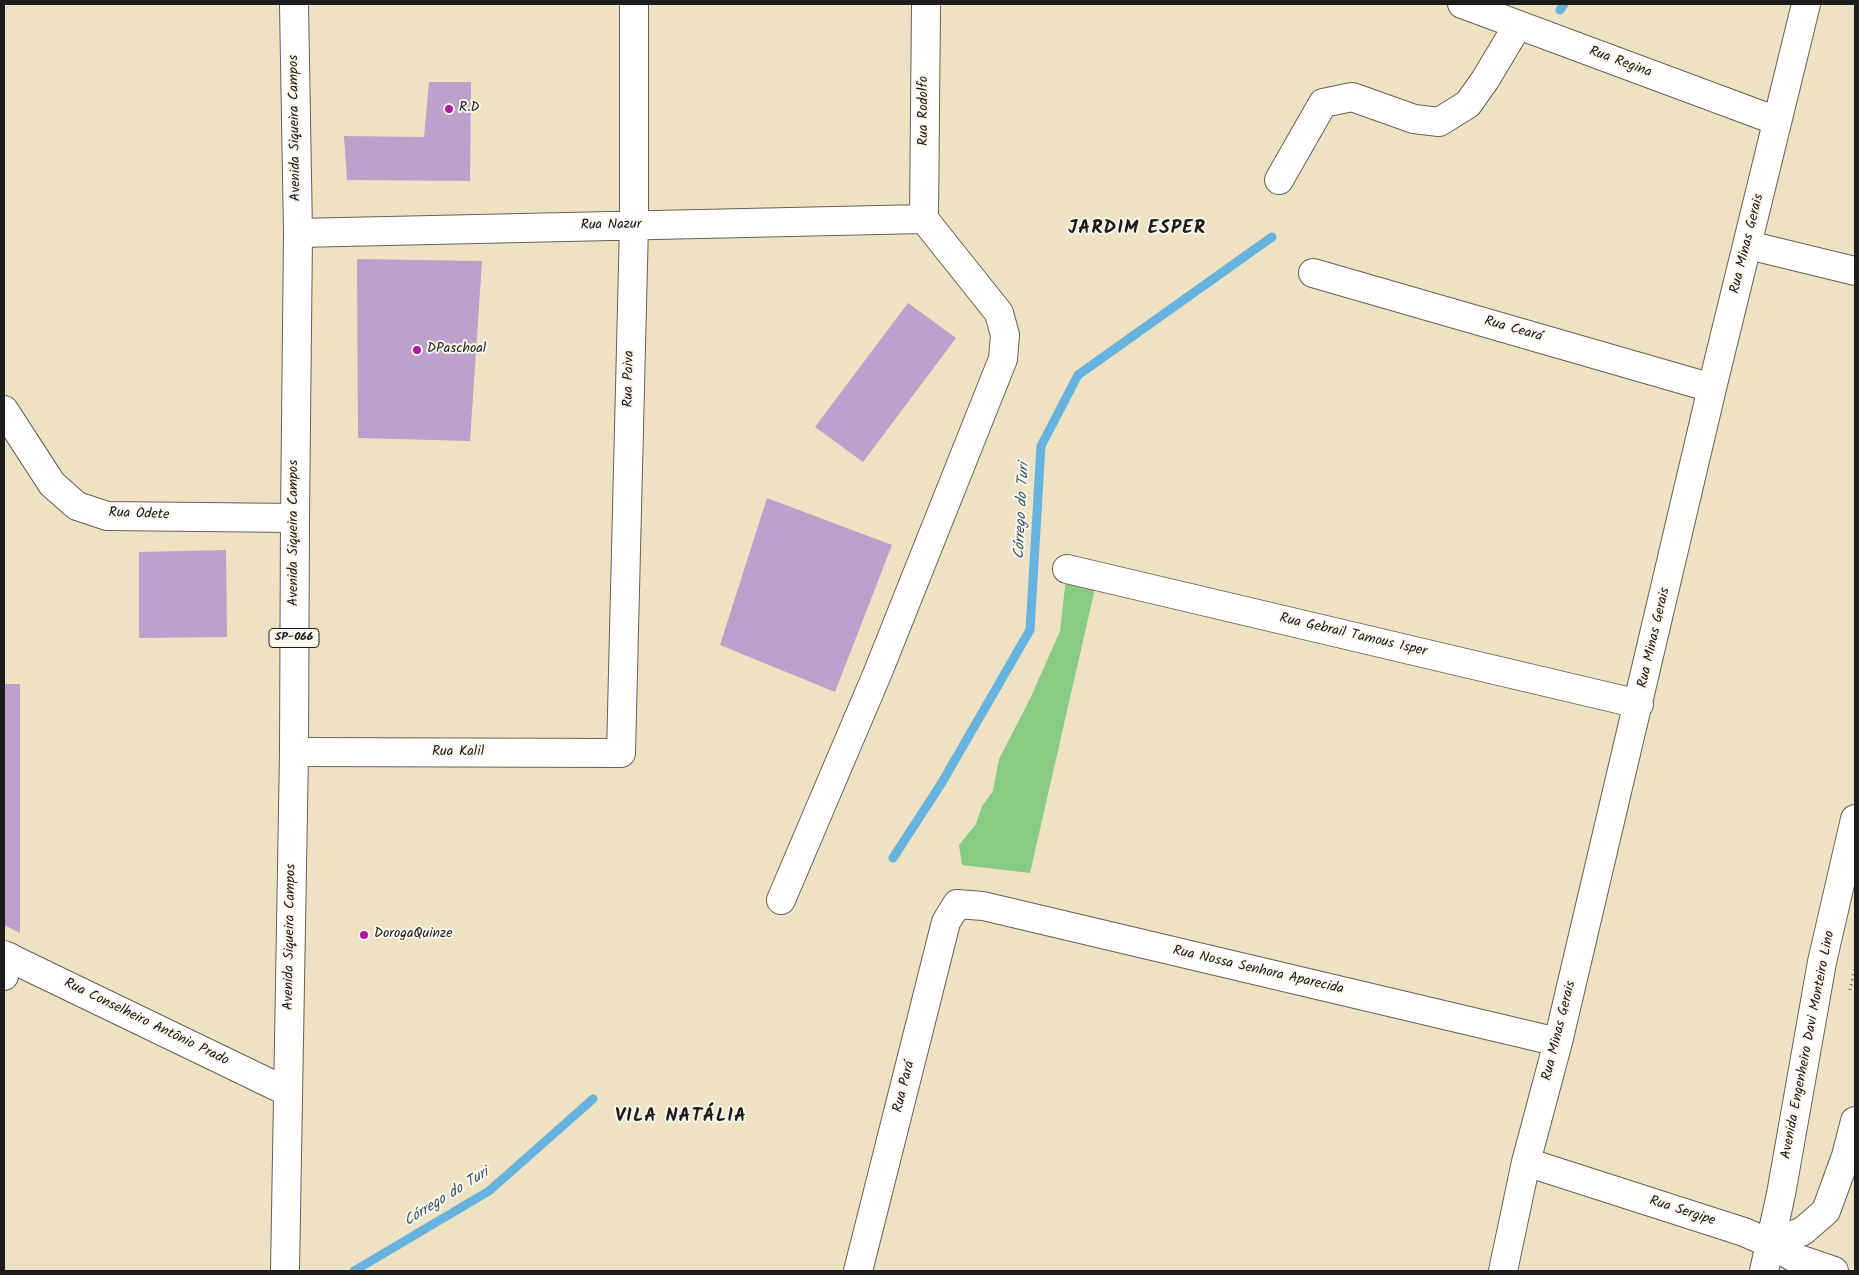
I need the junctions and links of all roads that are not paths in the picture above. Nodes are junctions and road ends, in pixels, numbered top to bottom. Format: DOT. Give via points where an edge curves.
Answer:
graph roads {
  1 [pos="294,4"];
  2 [pos="634,4"];
  3 [pos="926,4"];
  4 [pos="1462,4"];
  5 [pos="1806,4"];
  6 [pos="1518,25"];
  7 [pos="1777,121"];
  8 [pos="1279,180"];
  9 [pos="924,219"];
  10 [pos="634,225"];
  11 [pos="298,233"];
  12 [pos="1748,245"];
  13 [pos="1855,271"];
  14 [pos="1313,273"];
  15 [pos="1712,388"];
  16 [pos="4,410"];
  17 [pos="294,518"];
  18 [pos="1067,569"];
  19 [pos="1639,704"];
  20 [pos="294,752"];
  21 [pos="621,753"];
  22 [pos="1855,819"];
  23 [pos="781,900"];
  24 [pos="957,904"];
  25 [pos="5,962"];
  26 [pos="1558,1042"];
  27 [pos="288,1092"];
  28 [pos="1855,1121"];
  29 [pos="1526,1162"];
  30 [pos="1771,1244"];
  31 [pos="285,1271"];
  32 [pos="858,1271"];
  33 [pos="1503,1271"];
  34 [pos="1764,1271"];
  35 [pos="1834,1271"];
  1 -- 11 [label="street, Avenida Siqueira Campos / SP-066"];
  2 -- 10 [label="street, Rua Paiva"];
  3 -- 9 [label="street, Rua Rodolfo"];
  4 -- 6 [label="street, Rua Regina"];
  5 -- 7 [label="street, Rua Minas Gerais"];
  6 -- 7 [label="street, Rua Regina"];
  6 -- 8 [label="street" via="1468,104 1439,122 1414,119 1352,97 1323,103"];
  7 -- 12 [label="street, Rua Minas Gerais"];
  9 -- 10 [label="street, Rua Nazur"];
  9 -- 23 [label="street" via="999,313 1005,335 1003,359 878,672"];
  10 -- 11 [label="street, Rua Nazur"];
  10 -- 21 [label="street, Rua Paiva"];
  11 -- 17 [label="street, Avenida Siqueira Campos / SP-066"];
  12 -- 13 [label="street"];
  12 -- 15 [label="street, Rua Minas Gerais"];
  14 -- 15 [label="street, Rua Ceará"];
  15 -- 19 [label="street, Rua Minas Gerais"];
  16 -- 17 [label="street, Rua Odete" via="52,484 77,506 107,516"];
  17 -- 20 [label="street, Avenida Siqueira Campos / SP-066"];
  18 -- 19 [label="street, Rua Gebrail Tamous Isper"];
  19 -- 26 [label="street, Rua Minas Gerais"];
  20 -- 21 [label="street, Rua Kalil"];
  20 -- 27 [label="street, Avenida Siqueira Campos / SP-066"];
  22 -- 30 [label="street, Avenida Engenheiro Davi Monteiro Lino" via="1822,962"];
  24 -- 26 [label="street, Rua Nossa Senhora Aparecida" via="983,906"];
  24 -- 32 [label="street, Rua Pará" via="946,922"];
  25 -- 27 [label="street, Rua Conselheiro Antônio Prado"];
  26 -- 29 [label="street, Rua Minas Gerais"];
  27 -- 31 [label="street, Avenida Siqueira Campos / SP-066"];
  28 -- 30 [label="street" via="1826,1211 1803,1230"];
  29 -- 30 [label="street, Rua Sergipe" via="1744,1232"];
  29 -- 33 [label="street, Rua Minas Gerais"];
  30 -- 34 [label="street, Avenida Engenheiro Davi Monteiro Lino"];
  30 -- 35 [label="street, Rua Sergipe"];
}
